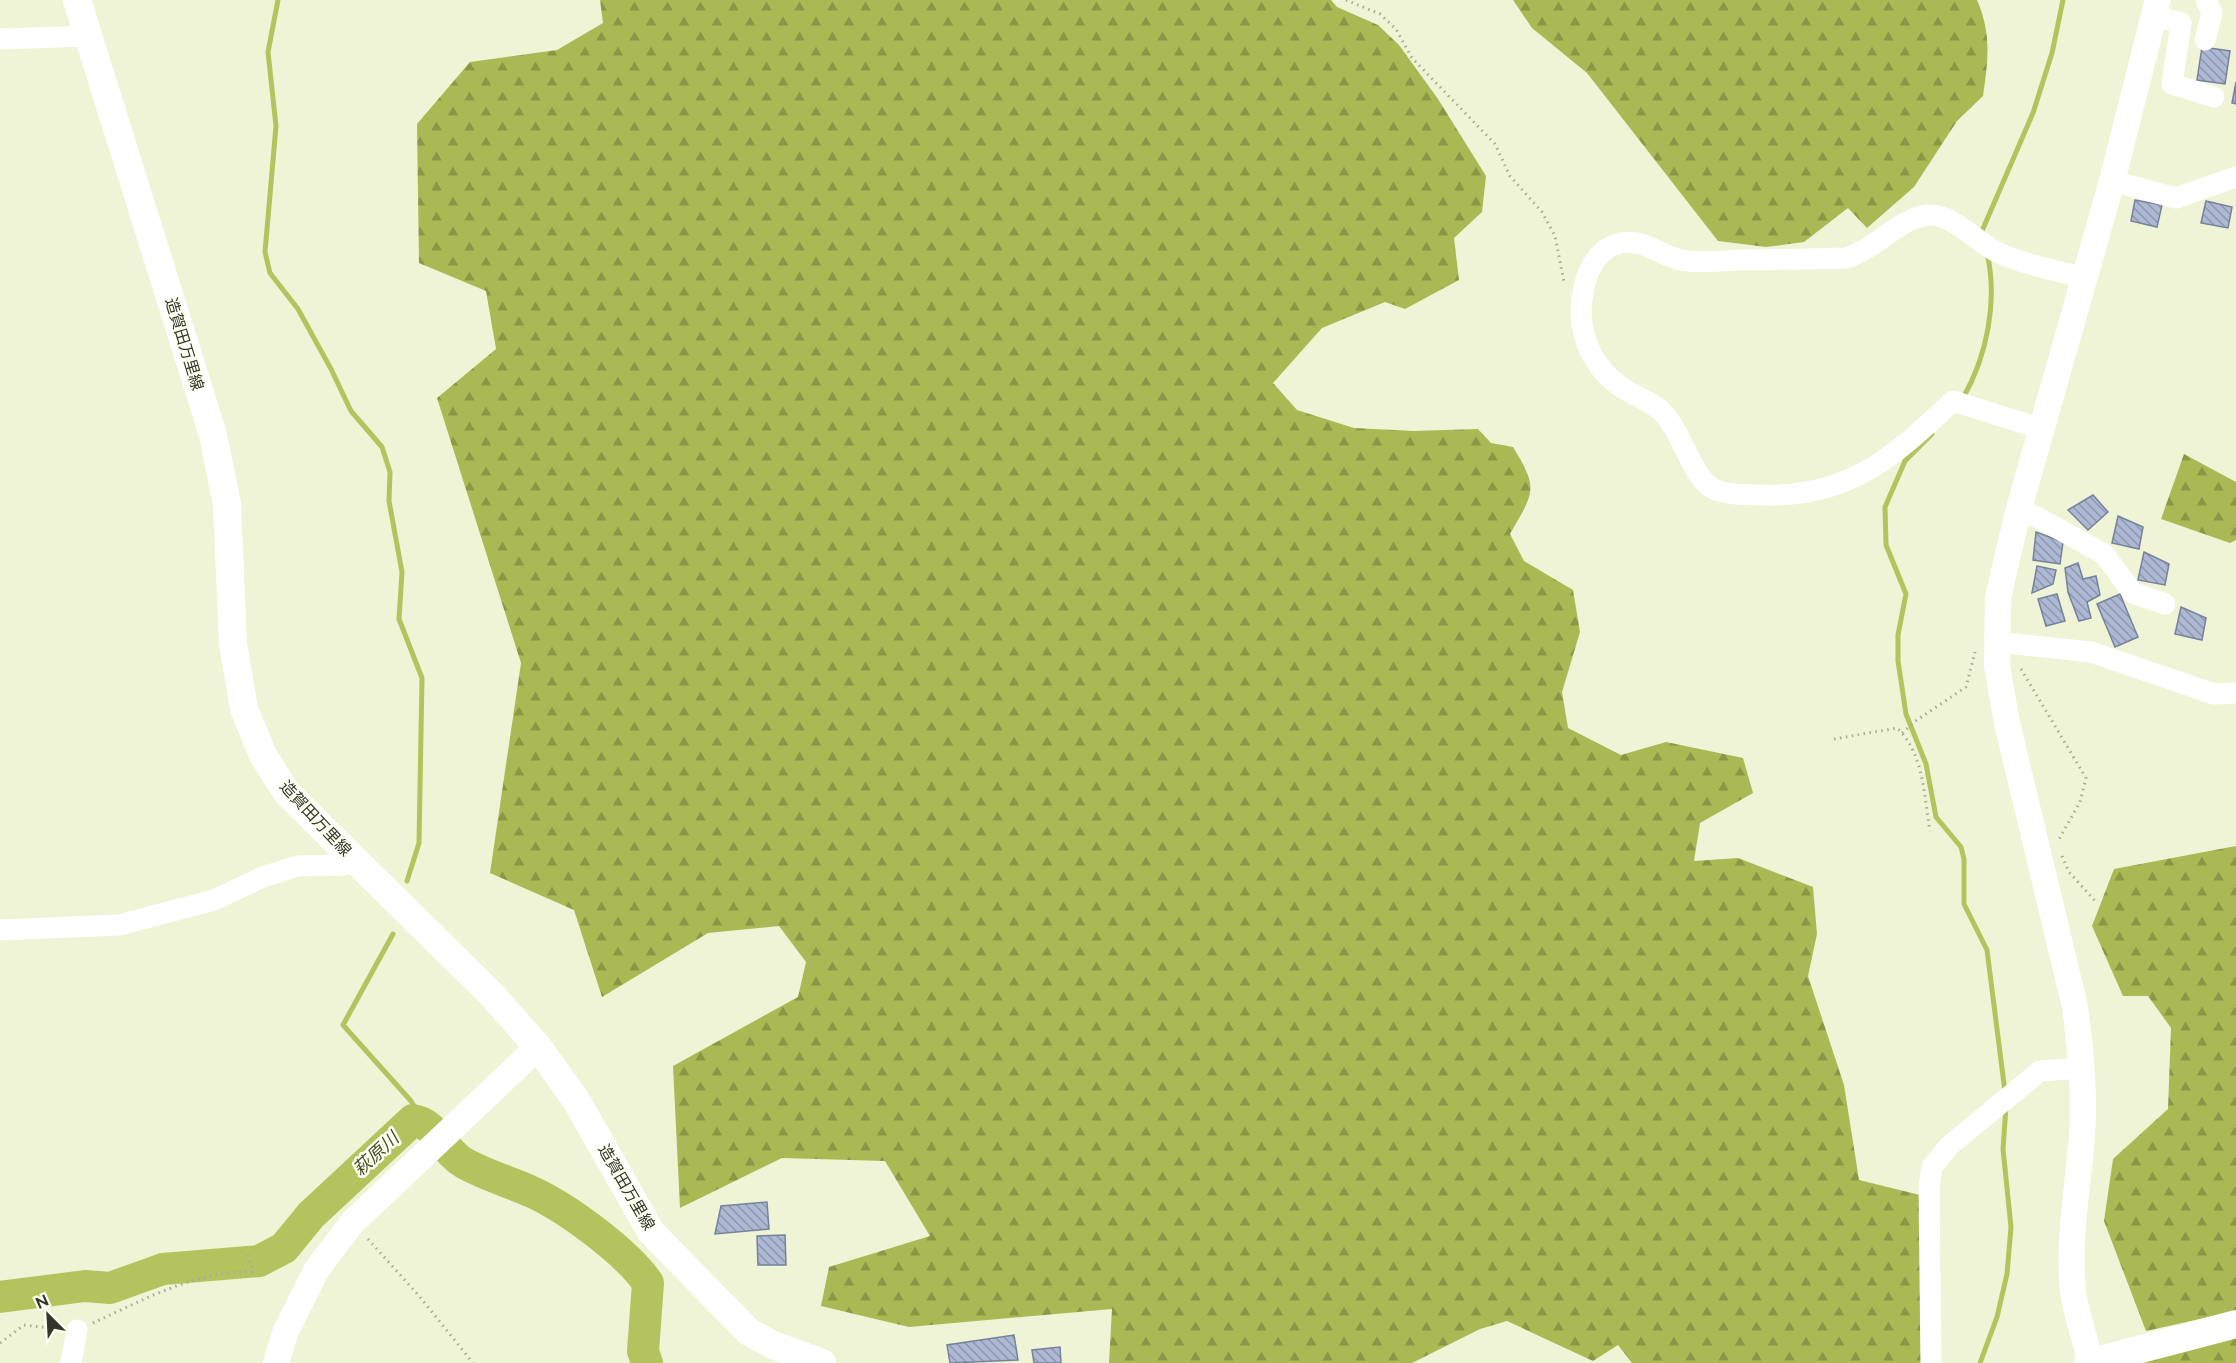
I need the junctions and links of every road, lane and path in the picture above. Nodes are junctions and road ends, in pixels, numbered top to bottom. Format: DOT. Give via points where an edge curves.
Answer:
graph roads {
  1 [pos="77,0"];
  2 [pos="1346,0"];
  3 [pos="2206,0"];
  4 [pos="2157,8"];
  5 [pos="88,36"];
  6 [pos="0,39"];
  7 [pos="2205,40"];
  8 [pos="2214,97"];
  9 [pos="2236,177"];
  10 [pos="2112,181"];
  11 [pos="2083,279"];
  12 [pos="1582,294"];
  13 [pos="2042,429"];
  14 [pos="2018,512"];
  15 [pos="2165,604"];
  16 [pos="1996,642"];
  17 [pos="2024,644"];
  18 [pos="2236,693"];
  19 [pos="1902,733"];
  20 [pos="1834,739"];
  21 [pos="1930,831"];
  22 [pos="2057,843"];
  23 [pos="2061,852"];
  24 [pos="353,858"];
  25 [pos="2096,902"];
  26 [pos="0,930"];
  27 [pos="538,1047"];
  28 [pos="2083,1068"];
  29 [pos="352,1223"];
  30 [pos="247,1253"];
  31 [pos="2236,1324"];
  32 [pos="77,1330"];
  33 [pos="0,1343"];
  34 [pos="71,1363"];
  35 [pos="276,1363"];
  36 [pos="473,1363"];
  37 [pos="822,1363"];
  38 [pos="1931,1363"];
  39 [pos="2090,1363"];
  1 -- 5 [label="main road, 造賀田万里線"];
  2 -- 12 [label="path" via="1380,14 1396,29 1412,58 1495,144 1510,176 1542,212 1555,236 1567,296"];
  3 -- 7 [label="street" via="2212,13"];
  4 -- 8 [label="street" via="2181,23 2172,84"];
  4 -- 10 [label="street"];
  5 -- 6 [label="street"];
  5 -- 24 [label="main road, 造賀田万里線" via="213,435 227,504 233,644 244,710 263,755 287,793"];
  9 -- 10 [label="street" via="2176,198"];
  10 -- 11 [label="street"];
  11 -- 12 [label="street" via="1999,253 1934,214 1920,217 1864,253 1846,258 1685,261 1647,245 1615,245 1601,253 1587,275"];
  11 -- 13 [label="street"];
  12 -- 13 [label="street" via="1581,322 1586,344 1601,369 1619,386 1659,410 1672,424 1704,482 1714,489 1780,496 1837,485 1864,474 1899,451 1953,401"];
  13 -- 14 [label="street"];
  14 -- 15 [label="street" via="2036,516 2104,554 2133,593"];
  14 -- 16 [label="street" via="1998,597"];
  16 -- 17 [label="street"];
  16 -- 19 [label="path" via="1975,651 1966,687"];
  16 -- 28 [label="street" via="2007,723 2075,1007"];
  17 -- 18 [label="street" via="2091,652 2214,694"];
  17 -- 22 [label="path" via="2020,667 2086,778 2080,802"];
  19 -- 20 [label="path" via="1897,728"];
  19 -- 21 [label="path" via="1919,765"];
  23 -- 25 [label="path" via="2069,872"];
  24 -- 26 [label="street" via="344,865 297,866 214,900 119,925"];
  24 -- 27 [label="main road, 造賀田万里線" via="492,995"];
  27 -- 29 [label="street"];
  27 -- 37 [label="main road, 造賀田万里線" via="576,1100 651,1232 749,1332 772,1346"];
  28 -- 38 [label="street" via="2040,1071 1949,1146 1932,1167"];
  28 -- 39 [label="street" via="2083,1119 2071,1250 2073,1293"];
  29 -- 35 [label="street" via="316,1269 285,1333"];
  29 -- 36 [label="path" via="420,1296"];
  30 -- 32 [label="path" via="254,1272 234,1271 169,1288"];
  31 -- 39 [label="main road"];
  32 -- 33 [label="path" via="24,1325"];
  32 -- 34 [label="street"];
}
